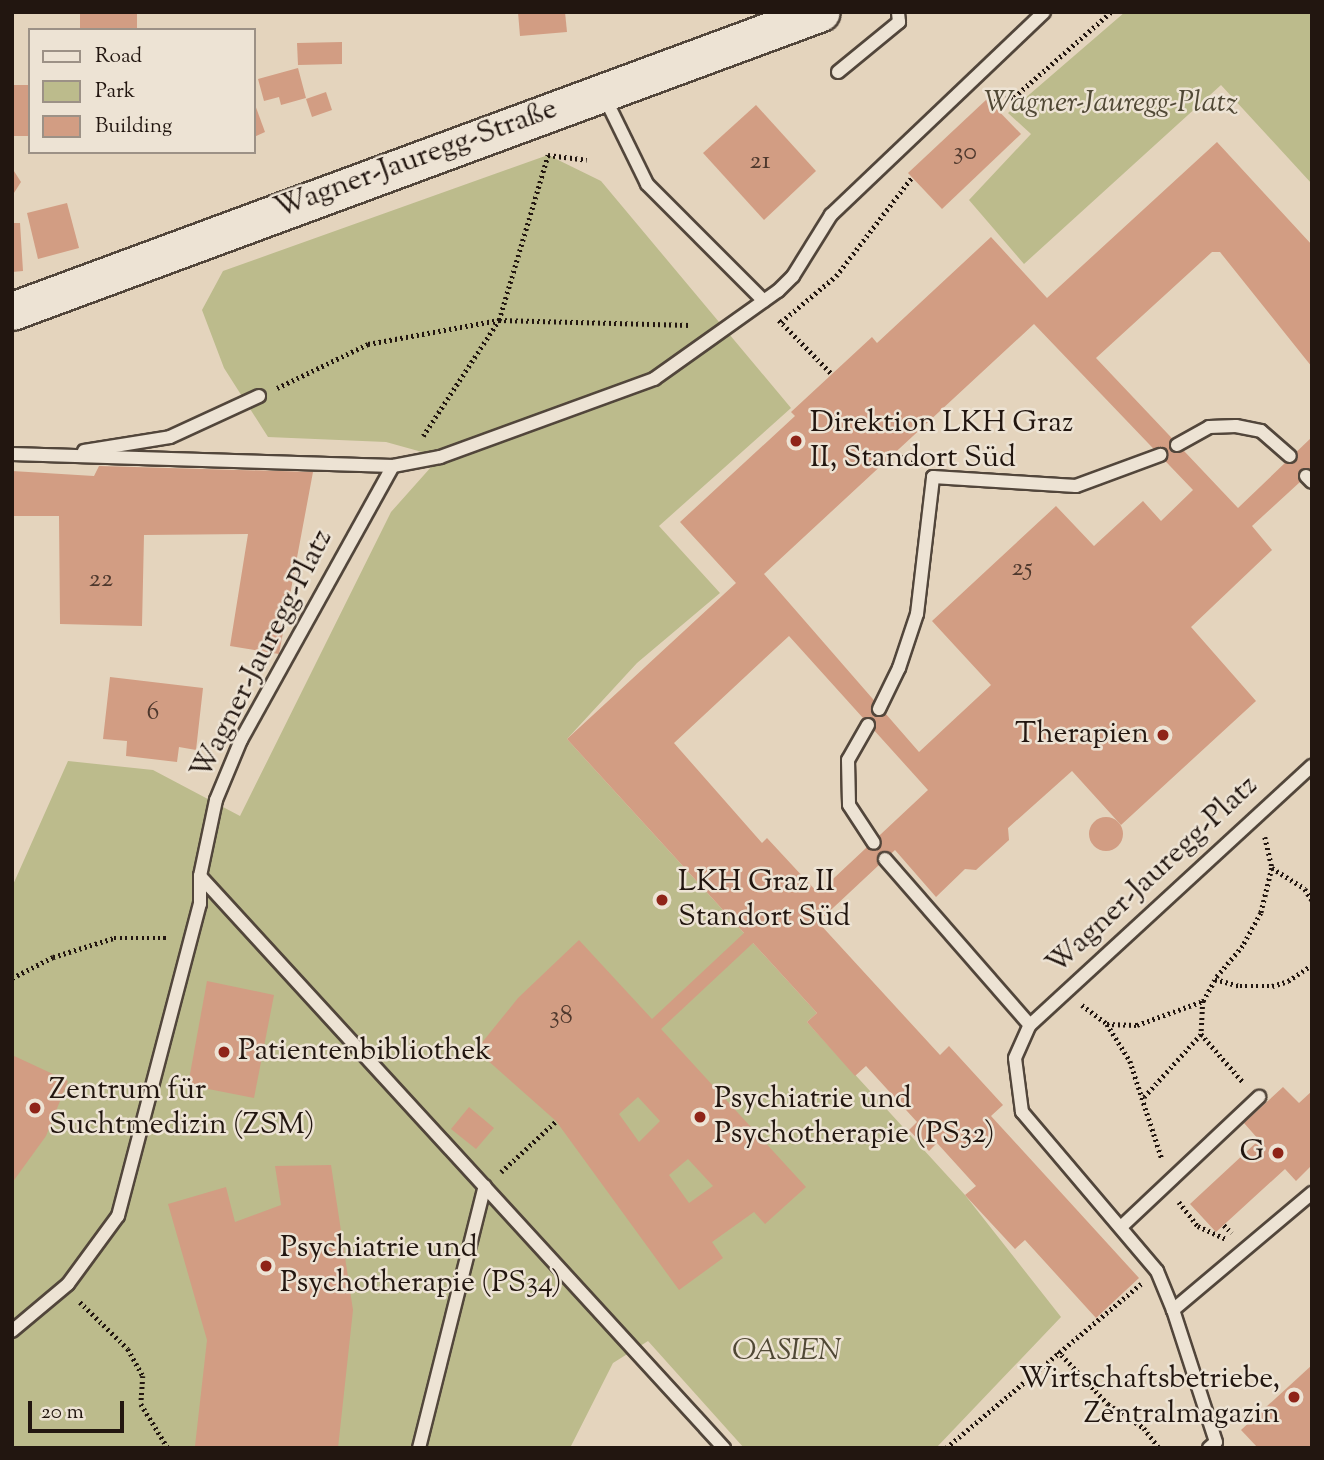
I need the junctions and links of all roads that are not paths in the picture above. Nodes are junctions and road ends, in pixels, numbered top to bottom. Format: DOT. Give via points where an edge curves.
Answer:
graph roads {
  1 [pos="821,12"];
  2 [pos="898,12"];
  3 [pos="1044,12"];
  4 [pos="838,72"];
  5 [pos="602,91"];
  6 [pos="764,302"];
  7 [pos="12,311"];
  8 [pos="259,396"];
  9 [pos="1177,444"];
  10 [pos="12,454"];
  11 [pos="1160,455"];
  12 [pos="56,456"];
  13 [pos="1290,456"];
  14 [pos="393,466"];
  15 [pos="879,709"];
  16 [pos="868,725"];
  17 [pos="1312,766"];
  18 [pos="874,843"];
  19 [pos="885,859"];
  20 [pos="200,876"];
  21 [pos="1030,1025"];
  22 [pos="1259,1097"];
  23 [pos="485,1186"];
  24 [pos="1312,1194"];
  25 [pos="1121,1227"];
  26 [pos="1173,1310"];
  27 [pos="12,1331"];
  28 [pos="419,1448"];
  29 [pos="724,1448"];
  30 [pos="1209,1448"];
  1 -- 5 [label="main road, Wagner-Jauregg-Straße"];
  2 -- 4 [label="lane" via="899,22"];
  3 -- 6 [label="lane" via="831,215 793,276"];
  5 -- 6 [label="lane" via="647,184"];
  5 -- 7 [label="main road, Wagner-Jauregg-Straße"];
  6 -- 14 [label="lane" via="654,379 440,457"];
  8 -- 12 [label="lane" via="170,437"];
  9 -- 13 [label="lane" via="1209,427 1236,426 1261,431"];
  10 -- 12 [label="lane"];
  11 -- 15 [label="lane" via="1076,486 933,477 917,614"];
  12 -- 14 [label="lane"];
  14 -- 20 [label="lane, Wagner-Jauregg-Platz" via="241,740 216,800"];
  16 -- 18 [label="lane" via="848,761 849,805"];
  17 -- 21 [label="lane, Wagner-Jauregg-Platz"];
  19 -- 21 [label="lane"];
  20 -- 23 [label="lane"];
  20 -- 27 [label="lane, Wagner-Jauregg-Platz" via="200,904 118,1216 68,1284"];
  21 -- 25 [label="lane, Wagner-Jauregg-Platz" via="1015,1058 1022,1112"];
  22 -- 25 [label="lane"];
  23 -- 28 [label="lane"];
  23 -- 29 [label="lane"];
  24 -- 26 [label="lane"];
  25 -- 26 [label="lane, Wagner-Jauregg-Platz" via="1157,1271"];
  26 -- 30 [label="lane, Wagner-Jauregg-Platz" via="1216,1442"];
}
